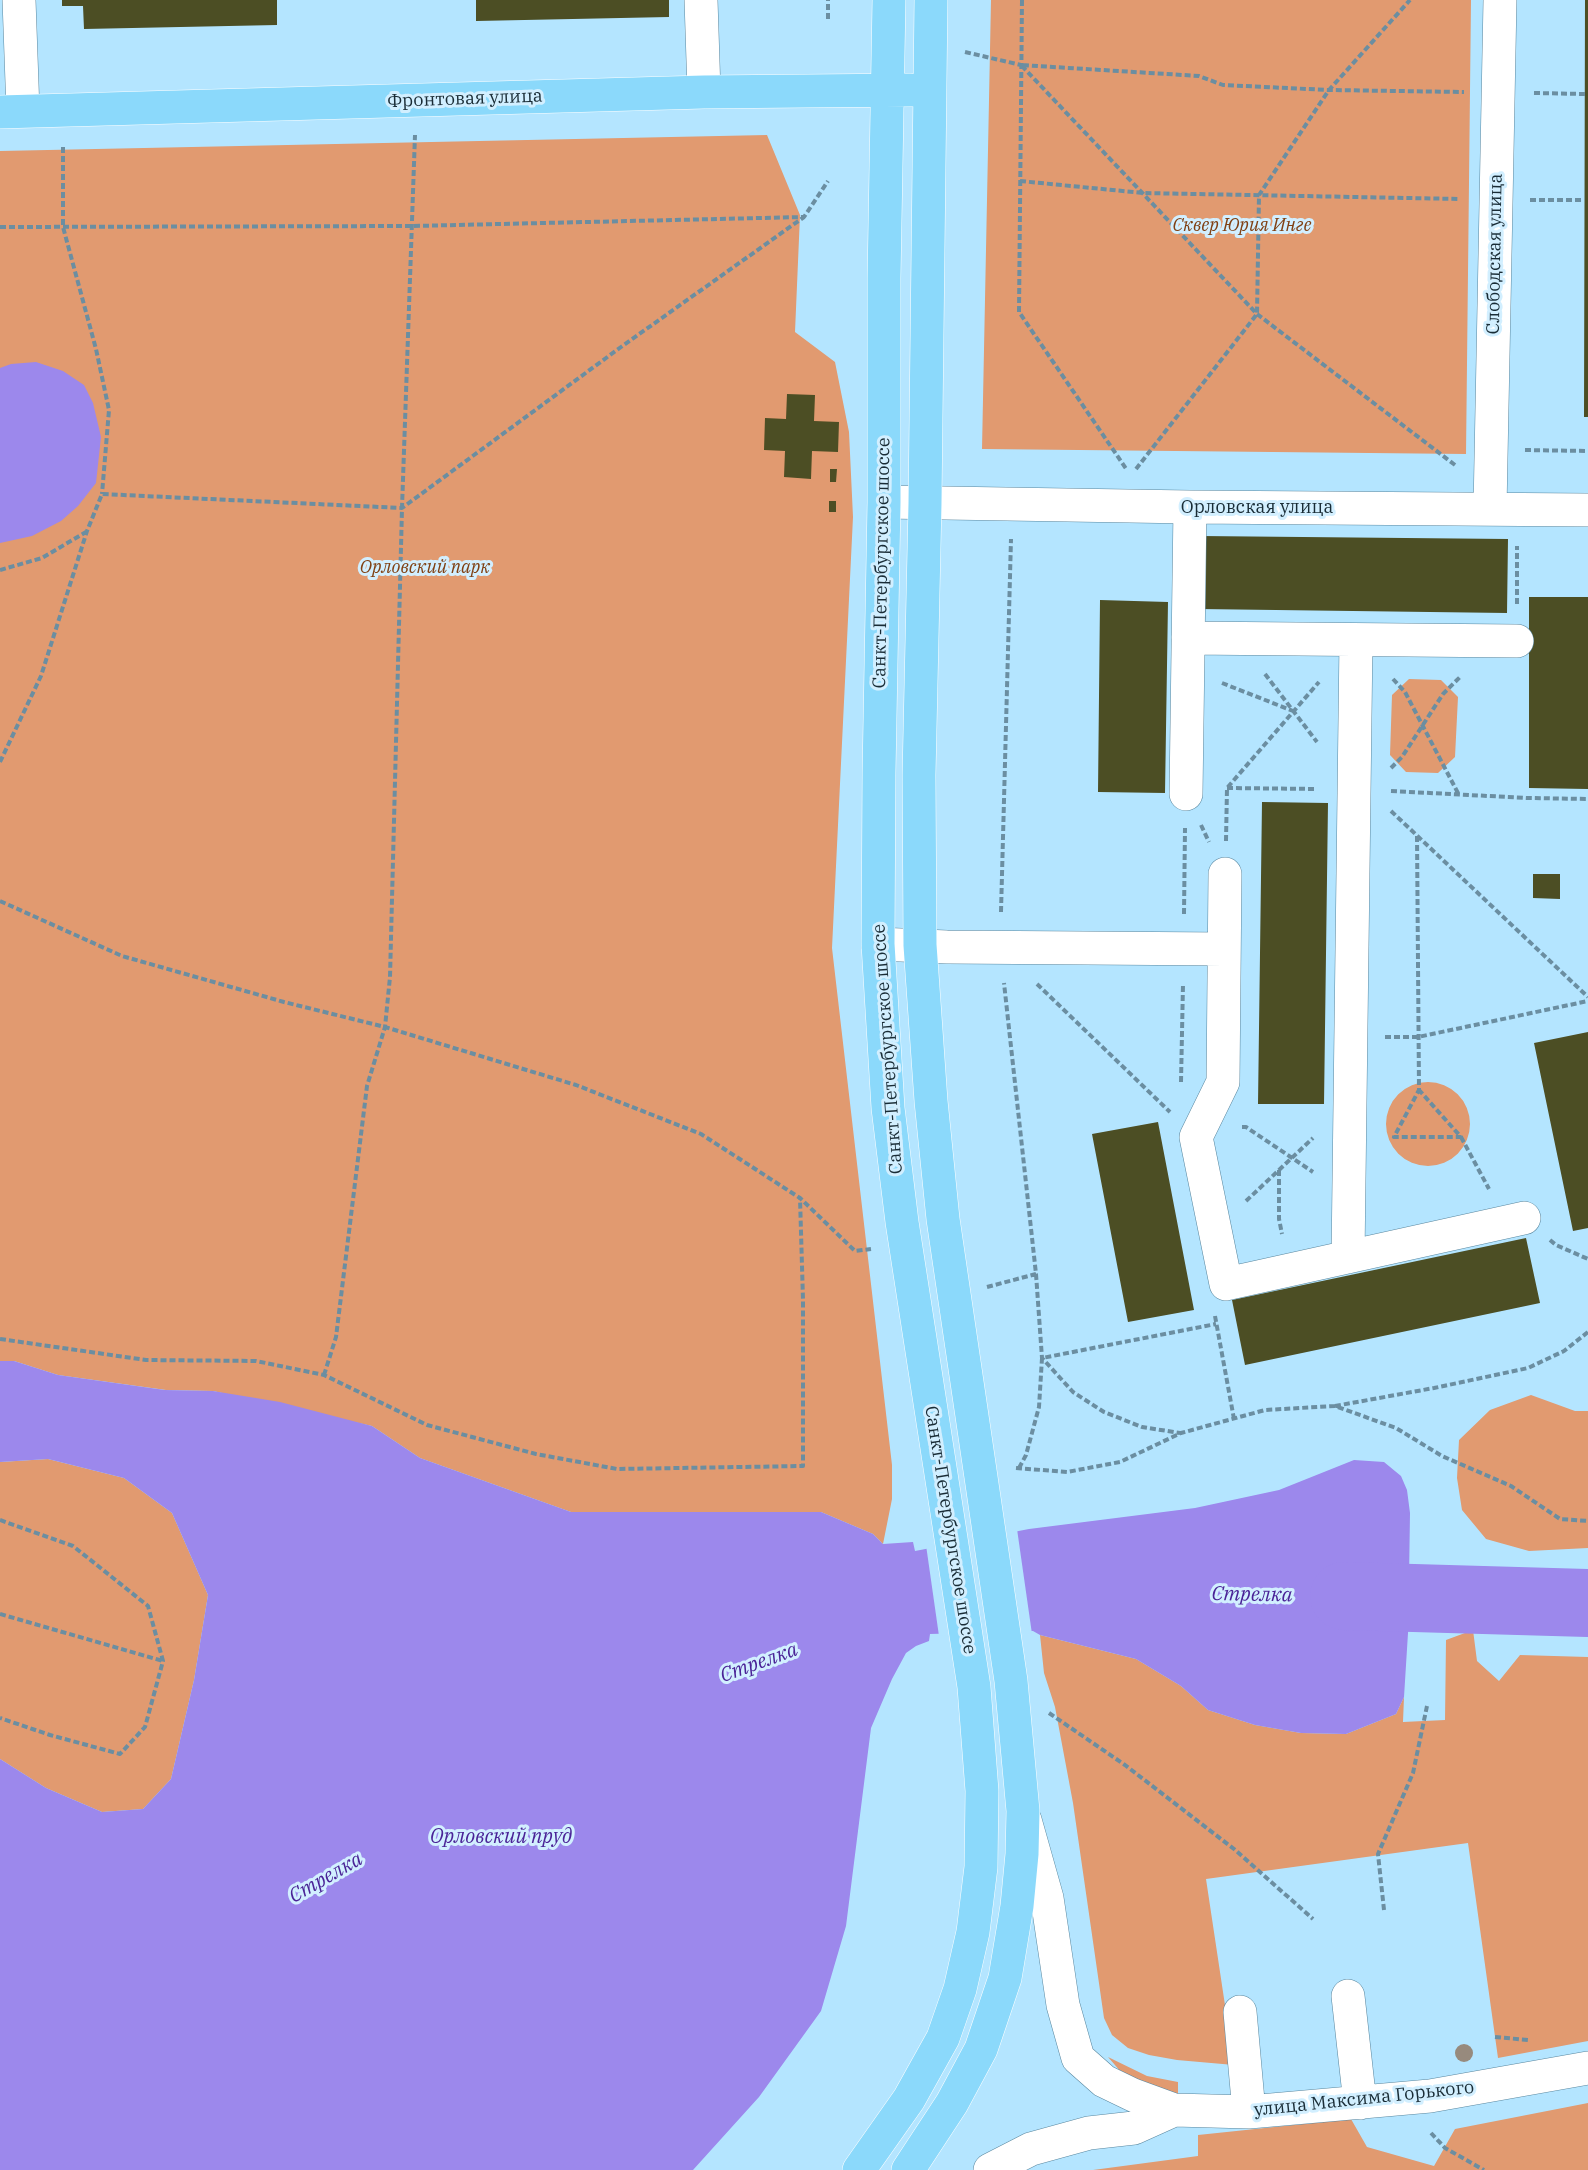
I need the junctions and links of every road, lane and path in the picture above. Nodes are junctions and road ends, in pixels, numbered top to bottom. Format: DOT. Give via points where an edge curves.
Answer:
graph roads {
  1 [pos="19,0"];
  2 [pos="701,0"];
  3 [pos="828,0"];
  4 [pos="889,0"];
  5 [pos="931,0"];
  6 [pos="1022,0"];
  7 [pos="1410,0"];
  8 [pos="1500,0"];
  9 [pos="828,19"];
  10 [pos="964,51"];
  11 [pos="1021,65"];
  12 [pos="887,90"];
  13 [pos="930,90"];
  14 [pos="1329,90"];
  15 [pos="704,92"];
  16 [pos="1472,92"];
  17 [pos="417,100"];
  18 [pos="63,110"];
  19 [pos="11,111"];
  20 [pos="828,181"];
  21 [pos="1020,181"];
  22 [pos="1143,193"];
  23 [pos="1259,195"];
  24 [pos="1483,199"];
  25 [pos="1584,200"];
  26 [pos="804,217"];
  27 [pos="413,226"];
  28 [pos="0,227"];
  29 [pos="63,227"];
  30 [pos="1257,314"];
  31 [pos="1491,449"];
  32 [pos="1588,451"];
  33 [pos="102,494"];
  34 [pos="884,502"];
  35 [pos="925,503"];
  36 [pos="1500,503"];
  37 [pos="1190,507"];
  38 [pos="402,508"];
  39 [pos="1588,510"];
  40 [pos="87,531"];
  41 [pos="0,570"];
  42 [pos="1237,638"];
  43 [pos="1356,640"];
  44 [pos="1517,641"];
  45 [pos="1188,654"];
  46 [pos="1405,692"];
  47 [pos="1443,694"];
  48 [pos="1293,711"];
  49 [pos="1423,725"];
  50 [pos="1321,746"];
  51 [pos="1402,757"];
  52 [pos="0,762"];
  53 [pos="1227,788"];
  54 [pos="1362,790"];
  55 [pos="1186,794"];
  56 [pos="1459,795"];
  57 [pos="1588,799"];
  58 [pos="1417,836"];
  59 [pos="1225,874"];
  60 [pos="0,901"];
  61 [pos="878,944"];
  62 [pos="920,945"];
  63 [pos="1000,948"];
  64 [pos="1224,950"];
  65 [pos="1588,999"];
  66 [pos="385,1027"];
  67 [pos="1351,1037"];
  68 [pos="1418,1037"];
  69 [pos="1419,1090"];
  70 [pos="1350,1103"];
  71 [pos="1196,1137"];
  72 [pos="1461,1137"];
  73 [pos="1292,1158"];
  74 [pos="1279,1170"];
  75 [pos="800,1198"];
  76 [pos="1348,1198"];
  77 [pos="1279,1219"];
  78 [pos="1516,1220"];
  79 [pos="1215,1229"];
  80 [pos="855,1251"];
  81 [pos="1347,1257"];
  82 [pos="1036,1274"];
  83 [pos="1226,1284"];
  84 [pos="1216,1324"];
  85 [pos="1588,1332"];
  86 [pos="0,1339"];
  87 [pos="1042,1358"];
  88 [pos="324,1375"];
  89 [pos="1335,1406"];
  90 [pos="1234,1419"];
  91 [pos="1181,1433"];
  92 [pos="1019,1468"];
  93 [pos="1012,1469"];
  94 [pos="0,1520"];
  95 [pos="1588,1521"];
  96 [pos="0,1614"];
  97 [pos="163,1661"];
  98 [pos="1427,1706"];
  99 [pos="1048,1712"];
  100 [pos="0,1718"];
  101 [pos="1023,1810"];
  102 [pos="1384,1910"];
  103 [pos="1313,1919"];
  104 [pos="1348,1996"];
  105 [pos="1240,2012"];
  106 [pos="1588,2068"];
  107 [pos="1360,2103"];
  108 [pos="1174,2110"];
  109 [pos="1249,2112"];
  110 [pos="1425,2127"];
  111 [pos="859,2170"];
  112 [pos="908,2170"];
  113 [pos="990,2170"];
  114 [pos="1484,2170"];
  1 -- 19 [label="street"];
  2 -- 15 [label="street"];
  3 -- 9 [label="path"];
  4 -- 12 [label="main road, Санкт-Петербургское шоссе"];
  5 -- 13 [label="main road, Санкт-Петербургское шоссе"];
  6 -- 11 [label="path"];
  7 -- 14 [label="path"];
  8 -- 24 [label="street, Слободская улица"];
  10 -- 11 [label="path"];
  11 -- 14 [label="path" via="1199,75 1223,85"];
  11 -- 21 [label="path"];
  11 -- 22 [label="path"];
  12 -- 13 [label="main road, Фронтовая улица"];
  12 -- 15 [label="main road, Фронтовая улица"];
  12 -- 34 [label="main road, Санкт-Петербургское шоссе"];
  13 -- 35 [label="main road, Санкт-Петербургское шоссе"];
  14 -- 16 [label="path"];
  14 -- 23 [label="path"];
  15 -- 17 [label="main road, Фронтовая улица"];
  17 -- 18 [label="main road, Фронтовая улица"];
  17 -- 27 [label="path"];
  18 -- 19 [label="main road, Фронтовая улица"];
  18 -- 29 [label="path"];
  20 -- 26 [label="path"];
  21 -- 22 [label="path"];
  21 -- 30 [label="path" via="1019,312 1131,476"];
  22 -- 23 [label="path"];
  22 -- 30 [label="path"];
  23 -- 24 [label="path"];
  23 -- 30 [label="path"];
  24 -- 25 [label="path"];
  24 -- 31 [label="street, Слободская улица"];
  26 -- 27 [label="path"];
  26 -- 38 [label="path"];
  27 -- 29 [label="path"];
  27 -- 38 [label="path"];
  28 -- 29 [label="path"];
  29 -- 33 [label="path" via="109,410"];
  30 -- 36 [label="path"];
  31 -- 32 [label="path"];
  31 -- 36 [label="street, Слободская улица"];
  33 -- 38 [label="path"];
  33 -- 40 [label="path"];
  34 -- 35 [label="street, Орловская улица"];
  34 -- 61 [label="main road, Санкт-Петербургское шоссе"];
  35 -- 37 [label="street, Орловская улица"];
  35 -- 62 [label="main road, Санкт-Петербургское шоссе"];
  36 -- 37 [label="street, Орловская улица"];
  36 -- 39 [label="street, Орловская улица"];
  36 -- 44 [label="path"];
  37 -- 45 [label="street"];
  38 -- 66 [label="path" via="390,977"];
  40 -- 41 [label="path" via="42,558"];
  40 -- 52 [label="path" via="41,675"];
  42 -- 43 [label="street"];
  42 -- 45 [label="street"];
  42 -- 48 [label="path"];
  43 -- 44 [label="street"];
  43 -- 48 [label="path"];
  43 -- 54 [label="street"];
  45 -- 48 [label="path"];
  45 -- 55 [label="street"];
  46 -- 49 [label="path"];
  47 -- 49 [label="path"];
  48 -- 50 [label="path"];
  48 -- 53 [label="path"];
  49 -- 51 [label="path"];
  49 -- 56 [label="path"];
  53 -- 54 [label="path"];
  53 -- 59 [label="path"];
  54 -- 56 [label="path"];
  54 -- 58 [label="path"];
  54 -- 67 [label="street"];
  55 -- 59 [label="path"];
  56 -- 57 [label="path"];
  58 -- 65 [label="path"];
  58 -- 68 [label="path"];
  59 -- 64 [label="street"];
  60 -- 66 [label="path" via="122,956"];
  61 -- 62 [label="street"];
  61 -- 111 [label="main road, Санкт-Петербургское шоссе" via="890,1120 902,1222 974,1687 982,1791 981,1867 973,1932 960,1989 943,2038 909,2099"];
  62 -- 63 [label="street"];
  62 -- 101 [label="main road, Санкт-Петербургское шоссе" via="943,1218 1011,1681"];
  63 -- 64 [label="street"];
  63 -- 71 [label="path"];
  64 -- 71 [label="street" via="1222,1082"];
  65 -- 68 [label="path"];
  66 -- 75 [label="path" via="576,1085 701,1134"];
  66 -- 88 [label="path" via="367,1086 336,1337"];
  67 -- 68 [label="path"];
  67 -- 70 [label="street"];
  68 -- 69 [label="path"];
  69 -- 72 [label="path"];
  69 -- 72 [label="path" via="1394,1137"];
  70 -- 73 [label="path"];
  70 -- 76 [label="street"];
  71 -- 73 [label="path" via="1246,1127"];
  71 -- 79 [label="street"];
  72 -- 78 [label="path"];
  73 -- 74 [label="path"];
  73 -- 76 [label="path"];
  74 -- 77 [label="path"];
  74 -- 79 [label="path"];
  75 -- 80 [label="path"];
  75 -- 88 [label="path" via="803,1466 616,1469 536,1454 427,1425"];
  76 -- 81 [label="street"];
  78 -- 81 [label="street"];
  79 -- 83 [label="street"];
  81 -- 83 [label="street"];
  82 -- 87 [label="path"];
  83 -- 84 [label="path" via="1212,1304"];
  84 -- 87 [label="path"];
  84 -- 90 [label="path"];
  85 -- 89 [label="path" via="1564,1352 1528,1368"];
  86 -- 88 [label="path" via="146,1360 256,1361"];
  87 -- 91 [label="path" via="1073,1392 1104,1412 1142,1427"];
  87 -- 92 [label="path" via="1040,1407"];
  89 -- 90 [label="path" via="1265,1410"];
  89 -- 95 [label="path" via="1396,1428 1442,1456 1511,1486 1560,1519"];
  90 -- 91 [label="path"];
  91 -- 92 [label="path" via="1119,1462 1067,1472"];
  92 -- 93 [label="path"];
  94 -- 97 [label="path" via="74,1546 148,1606"];
  96 -- 97 [label="path"];
  97 -- 100 [label="path" via="145,1727 120,1754"];
  98 -- 102 [label="path" via="1413,1773 1378,1854"];
  99 -- 103 [label="path" via="1234,1849"];
  101 -- 108 [label="street" via="1047,1899 1063,2005 1078,2058 1104,2080"];
  101 -- 112 [label="main road, Санкт-Петербургское шоссе" via="1017,1906 1005,1978 981,2049 952,2103"];
  104 -- 107 [label="street"];
  105 -- 109 [label="street"];
  106 -- 107 [label="street, улица Максима Горького" via="1430,2096"];
  107 -- 109 [label="street, улица Максима Горького"];
  108 -- 109 [label="street, улица Максима Горького"];
  108 -- 113 [label="street" via="1134,2128 1089,2133 1031,2149"];
  110 -- 114 [label="path" via="1445,2148"];
}
